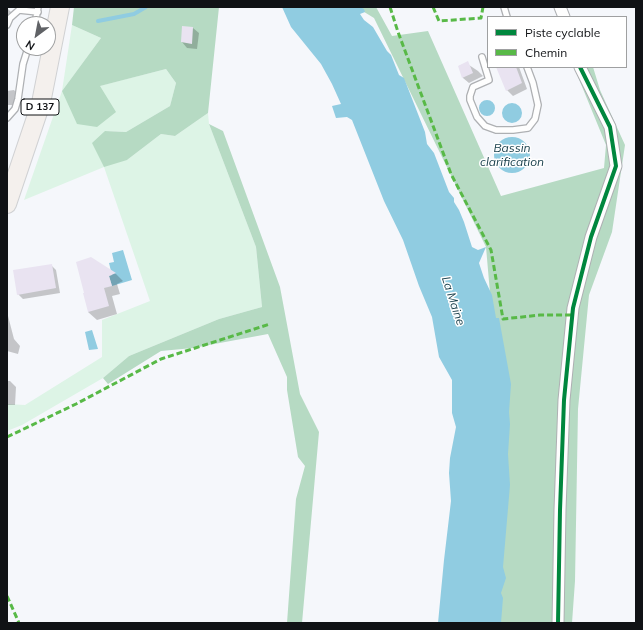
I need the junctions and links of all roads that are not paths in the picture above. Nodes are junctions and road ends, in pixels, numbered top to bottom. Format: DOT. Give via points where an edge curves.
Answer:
graph roads {
  1 [pos="60,7"];
  2 [pos="38,9"];
  3 [pos="7,25"];
  4 [pos="26,56"];
  5 [pos="482,57"];
  6 [pos="526,68"];
  7 [pos="580,68"];
  8 [pos="7,118"];
  9 [pos="7,204"];
  10 [pos="558,623"];
  1 -- 9 [label="main road, D 137" via="41,103"];
  2 -- 3 [label="lane" via="19,10 10,18"];
  4 -- 8 [label="lane" via="15,109"];
  5 -- 6 [label="lane" via="489,80 473,87 470,100 477,117 485,126 496,130 528,128 535,119 538,105"];
  7 -- 10 [label="street" via="610,127 616,166 591,237 573,308 564,400"];
}
